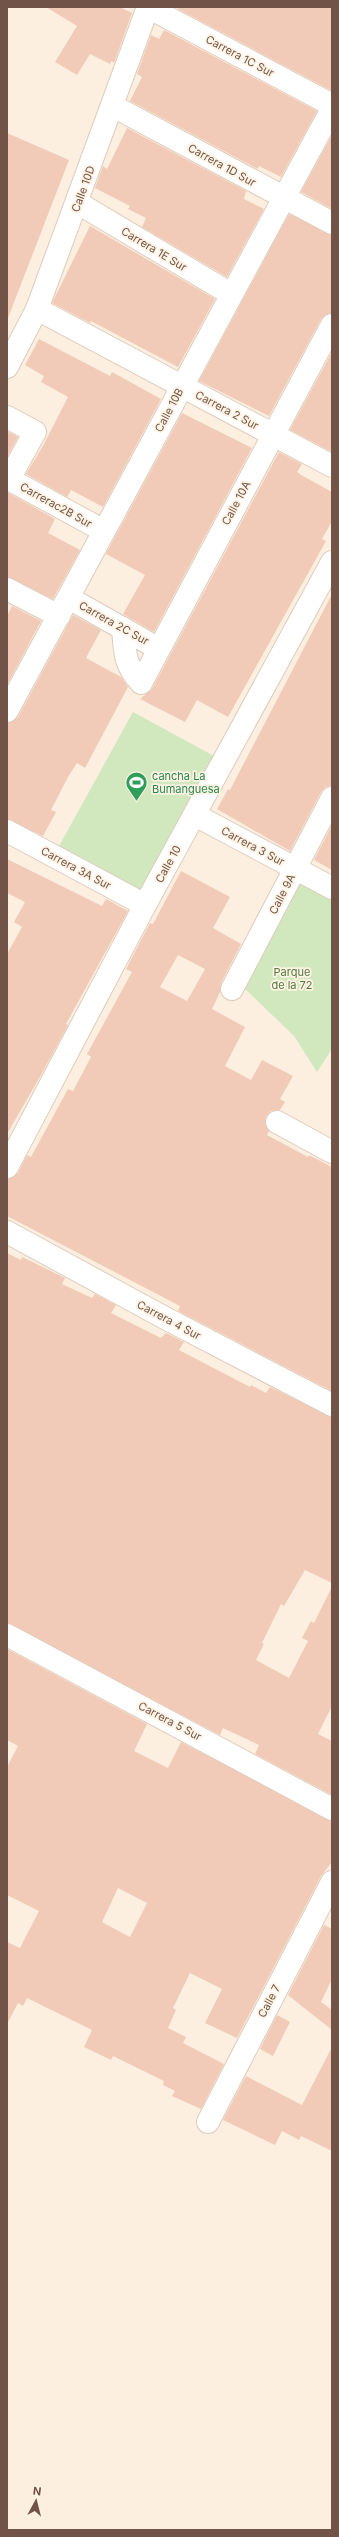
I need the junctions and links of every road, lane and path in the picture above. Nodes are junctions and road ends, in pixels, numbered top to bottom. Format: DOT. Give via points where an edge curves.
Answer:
graph roads {
  1 [pos="148,7"];
  2 [pos="332,105"];
  3 [pos="113,106"];
  4 [pos="332,109"];
  5 [pos="283,199"];
  6 [pos="78,203"];
  7 [pos="332,223"];
  8 [pos="231,294"];
  9 [pos="37,309"];
  10 [pos="332,324"];
  11 [pos="7,367"];
  12 [pos="182,386"];
  13 [pos="7,417"];
  14 [pos="273,434"];
  15 [pos="332,466"];
  16 [pos="8,479"];
  17 [pos="104,531"];
  18 [pos="332,562"];
  19 [pos="7,589"];
  20 [pos="326,589"];
  21 [pos="64,607"];
  22 [pos="123,628"];
  23 [pos="159,649"];
  24 [pos="8,708"];
  25 [pos="332,798"];
  26 [pos="196,815"];
  27 [pos="7,831"];
  28 [pos="295,868"];
  29 [pos="332,888"];
  30 [pos="145,905"];
  31 [pos="232,990"];
  32 [pos="277,1122"];
  33 [pos="332,1152"];
  34 [pos="7,1167"];
  35 [pos="7,1232"];
  36 [pos="332,1405"];
  37 [pos="7,1634"];
  38 [pos="332,1808"];
  39 [pos="332,1882"];
  40 [pos="208,2122"];
  1 -- 2 [label="street, Carrera 1C Sur"];
  1 -- 3 [label="street, Calle 10D"];
  3 -- 5 [label="street, Carrera 1D Sur"];
  3 -- 6 [label="street, Calle 10D"];
  4 -- 5 [label="street, Calle 10B"];
  5 -- 7 [label="street, Carrera 1D Sur"];
  5 -- 8 [label="street, Calle 10B"];
  6 -- 8 [label="street, Carrera 1E Sur"];
  6 -- 9 [label="street, Calle 10D"];
  8 -- 12 [label="street, Calle 10B"];
  9 -- 11 [label="street, Calle 10D"];
  9 -- 12 [label="street, Carrera 2 Sur"];
  10 -- 14 [label="street, Calle 10A"];
  12 -- 14 [label="street, Carrera 2 Sur"];
  12 -- 17 [label="street, Calle 10B"];
  13 -- 16 [label="street" via="35,432"];
  14 -- 15 [label="street, Carrera 2 Sur"];
  14 -- 23 [label="street, Calle 10A"];
  16 -- 17 [label="street, Carrerac2B Sur"];
  17 -- 21 [label="street, Calle 10B"];
  18 -- 20 [label="street, Calle 10"];
  19 -- 21 [label="street, Carrera 2C Sur"];
  20 -- 26 [label="street, Calle 10"];
  21 -- 22 [label="street, Carrera 2C Sur"];
  21 -- 24 [label="street, Calle 10B"];
  22 -- 23 [label="street, Carrera 2C Sur"];
  22 -- 23 [label="street, Calle 10A" via="125,657 129,669 141,683"];
  25 -- 28 [label="street, Calle 9A"];
  26 -- 28 [label="street, Carrera 3 Sur"];
  26 -- 30 [label="street, Calle 10"];
  27 -- 30 [label="street, Carrera 3A Sur"];
  28 -- 29 [label="street, Carrera 3 Sur"];
  28 -- 31 [label="street, Calle 9A"];
  30 -- 34 [label="street, Calle 10"];
  32 -- 33 [label="street"];
  35 -- 36 [label="street, Carrera 4 Sur"];
  37 -- 38 [label="street, Carrera 5 Sur"];
  39 -- 40 [label="street, Calle 7"];
}
